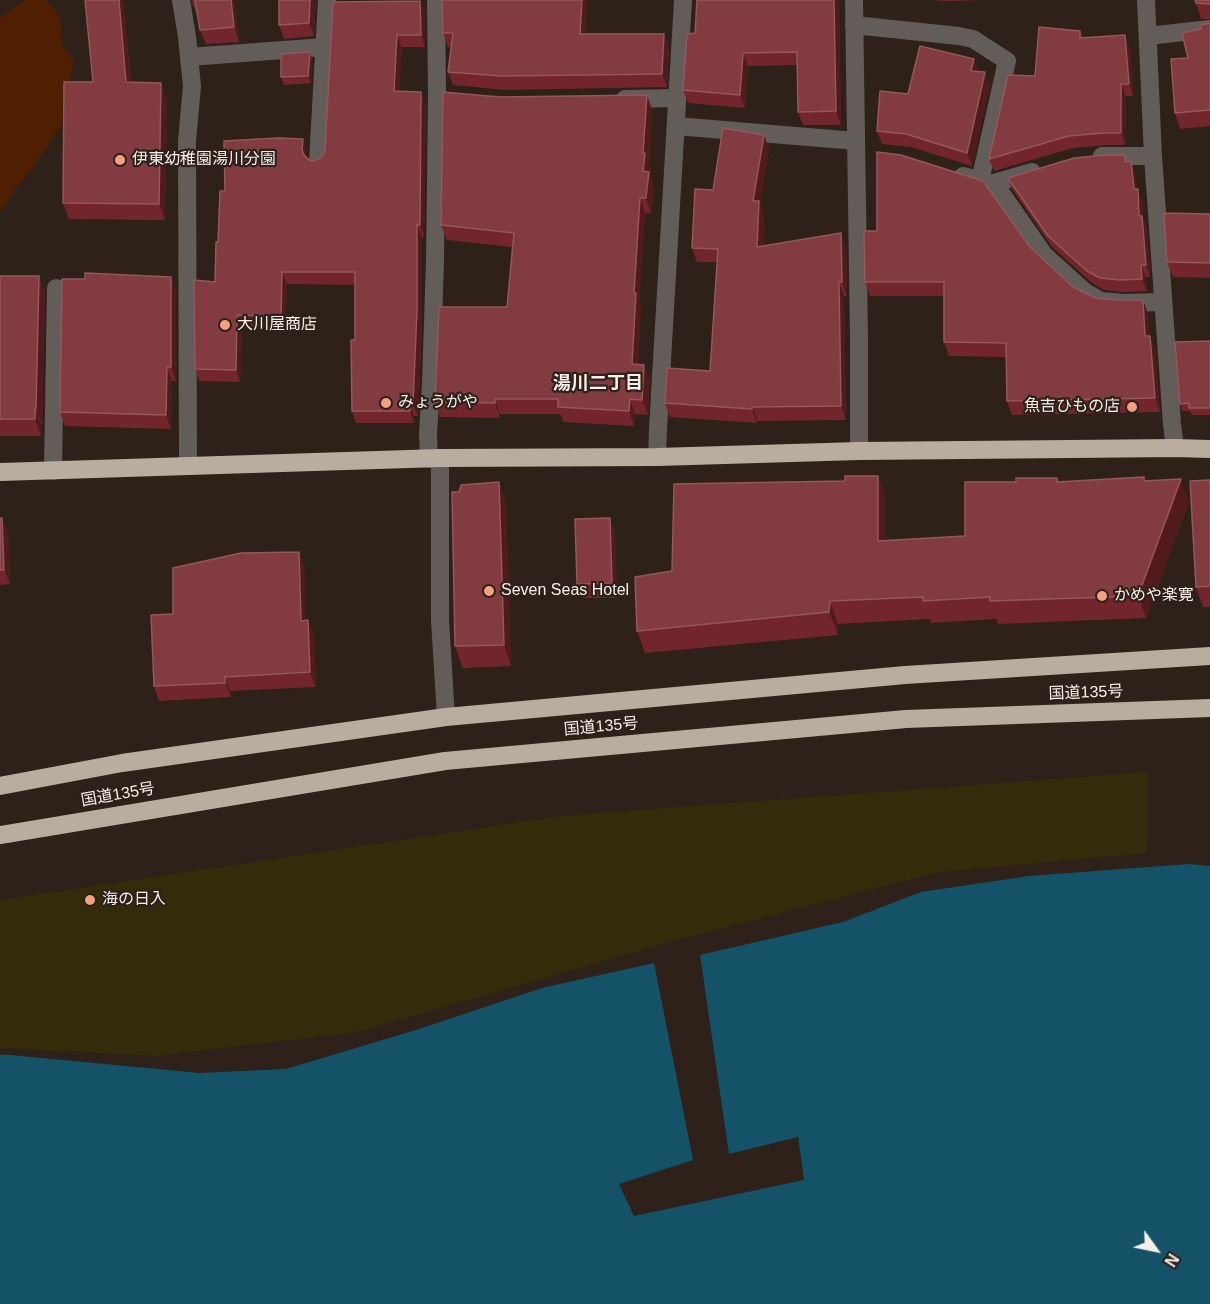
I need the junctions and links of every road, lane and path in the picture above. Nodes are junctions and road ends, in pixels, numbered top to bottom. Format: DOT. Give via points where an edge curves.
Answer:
graph roads {
  1 [pos="181,0"];
  2 [pos="682,0"];
  3 [pos="854,0"];
  4 [pos="1146,0"];
  5 [pos="436,1"];
  6 [pos="327,2"];
  7 [pos="414,2"];
  8 [pos="349,3"];
  9 [pos="854,25"];
  10 [pos="1210,29"];
  11 [pos="1148,36"];
  12 [pos="324,47"];
  13 [pos="189,57"];
  14 [pos="437,95"];
  15 [pos="456,97"];
  16 [pos="677,98"];
  17 [pos="603,99"];
  18 [pos="676,126"];
  19 [pos="856,147"];
  20 [pos="879,154"];
  21 [pos="1153,156"];
  22 [pos="1086,158"];
  23 [pos="318,162"];
  24 [pos="1053,166"];
  25 [pos="949,171"];
  26 [pos="987,182"];
  27 [pos="56,288"];
  28 [pos="1163,302"];
  29 [pos="1175,448"];
  30 [pos="1210,449"];
  31 [pos="859,451"];
  32 [pos="657,457"];
  33 [pos="434,459"];
  34 [pos="188,466"];
  35 [pos="53,471"];
  36 [pos="0,472"];
  37 [pos="1210,656"];
  38 [pos="1210,708"];
  39 [pos="446,717"];
  40 [pos="0,786"];
  41 [pos="0,835"];
  1 -- 13 [label="street"];
  2 -- 16 [label="street"];
  3 -- 9 [label="street"];
  4 -- 11 [label="street"];
  5 -- 7 [label="street"];
  5 -- 14 [label="street"];
  6 -- 8 [label="street"];
  6 -- 12 [label="street"];
  9 -- 19 [label="street"];
  9 -- 26 [label="street" via="973,39 1007,61"];
  10 -- 11 [label="street"];
  11 -- 21 [label="street"];
  12 -- 13 [label="street"];
  12 -- 23 [label="street"];
  13 -- 34 [label="street" via="192,86 187,141"];
  14 -- 15 [label="street"];
  14 -- 33 [label="street" via="428,433"];
  16 -- 17 [label="street"];
  16 -- 18 [label="street"];
  18 -- 19 [label="street"];
  18 -- 32 [label="street"];
  19 -- 20 [label="street"];
  19 -- 31 [label="street"];
  21 -- 22 [label="street"];
  21 -- 28 [label="street"];
  24 -- 26 [label="street"];
  25 -- 26 [label="street"];
  26 -- 28 [label="street" via="1044,255 1085,292 1101,301"];
  27 -- 35 [label="street"];
  28 -- 29 [label="street"];
  29 -- 30 [label="highway"];
  29 -- 31 [label="highway"];
  31 -- 32 [label="highway"];
  32 -- 33 [label="highway"];
  33 -- 34 [label="highway"];
  33 -- 39 [label="street"];
  34 -- 35 [label="highway"];
  35 -- 36 [label="highway"];
  37 -- 39 [label="highway, 国道135号" via="905,675"];
  38 -- 41 [label="highway, 国道135号" via="906,718 445,761"];
  39 -- 40 [label="highway, 国道135号" via="122,763"];
}
